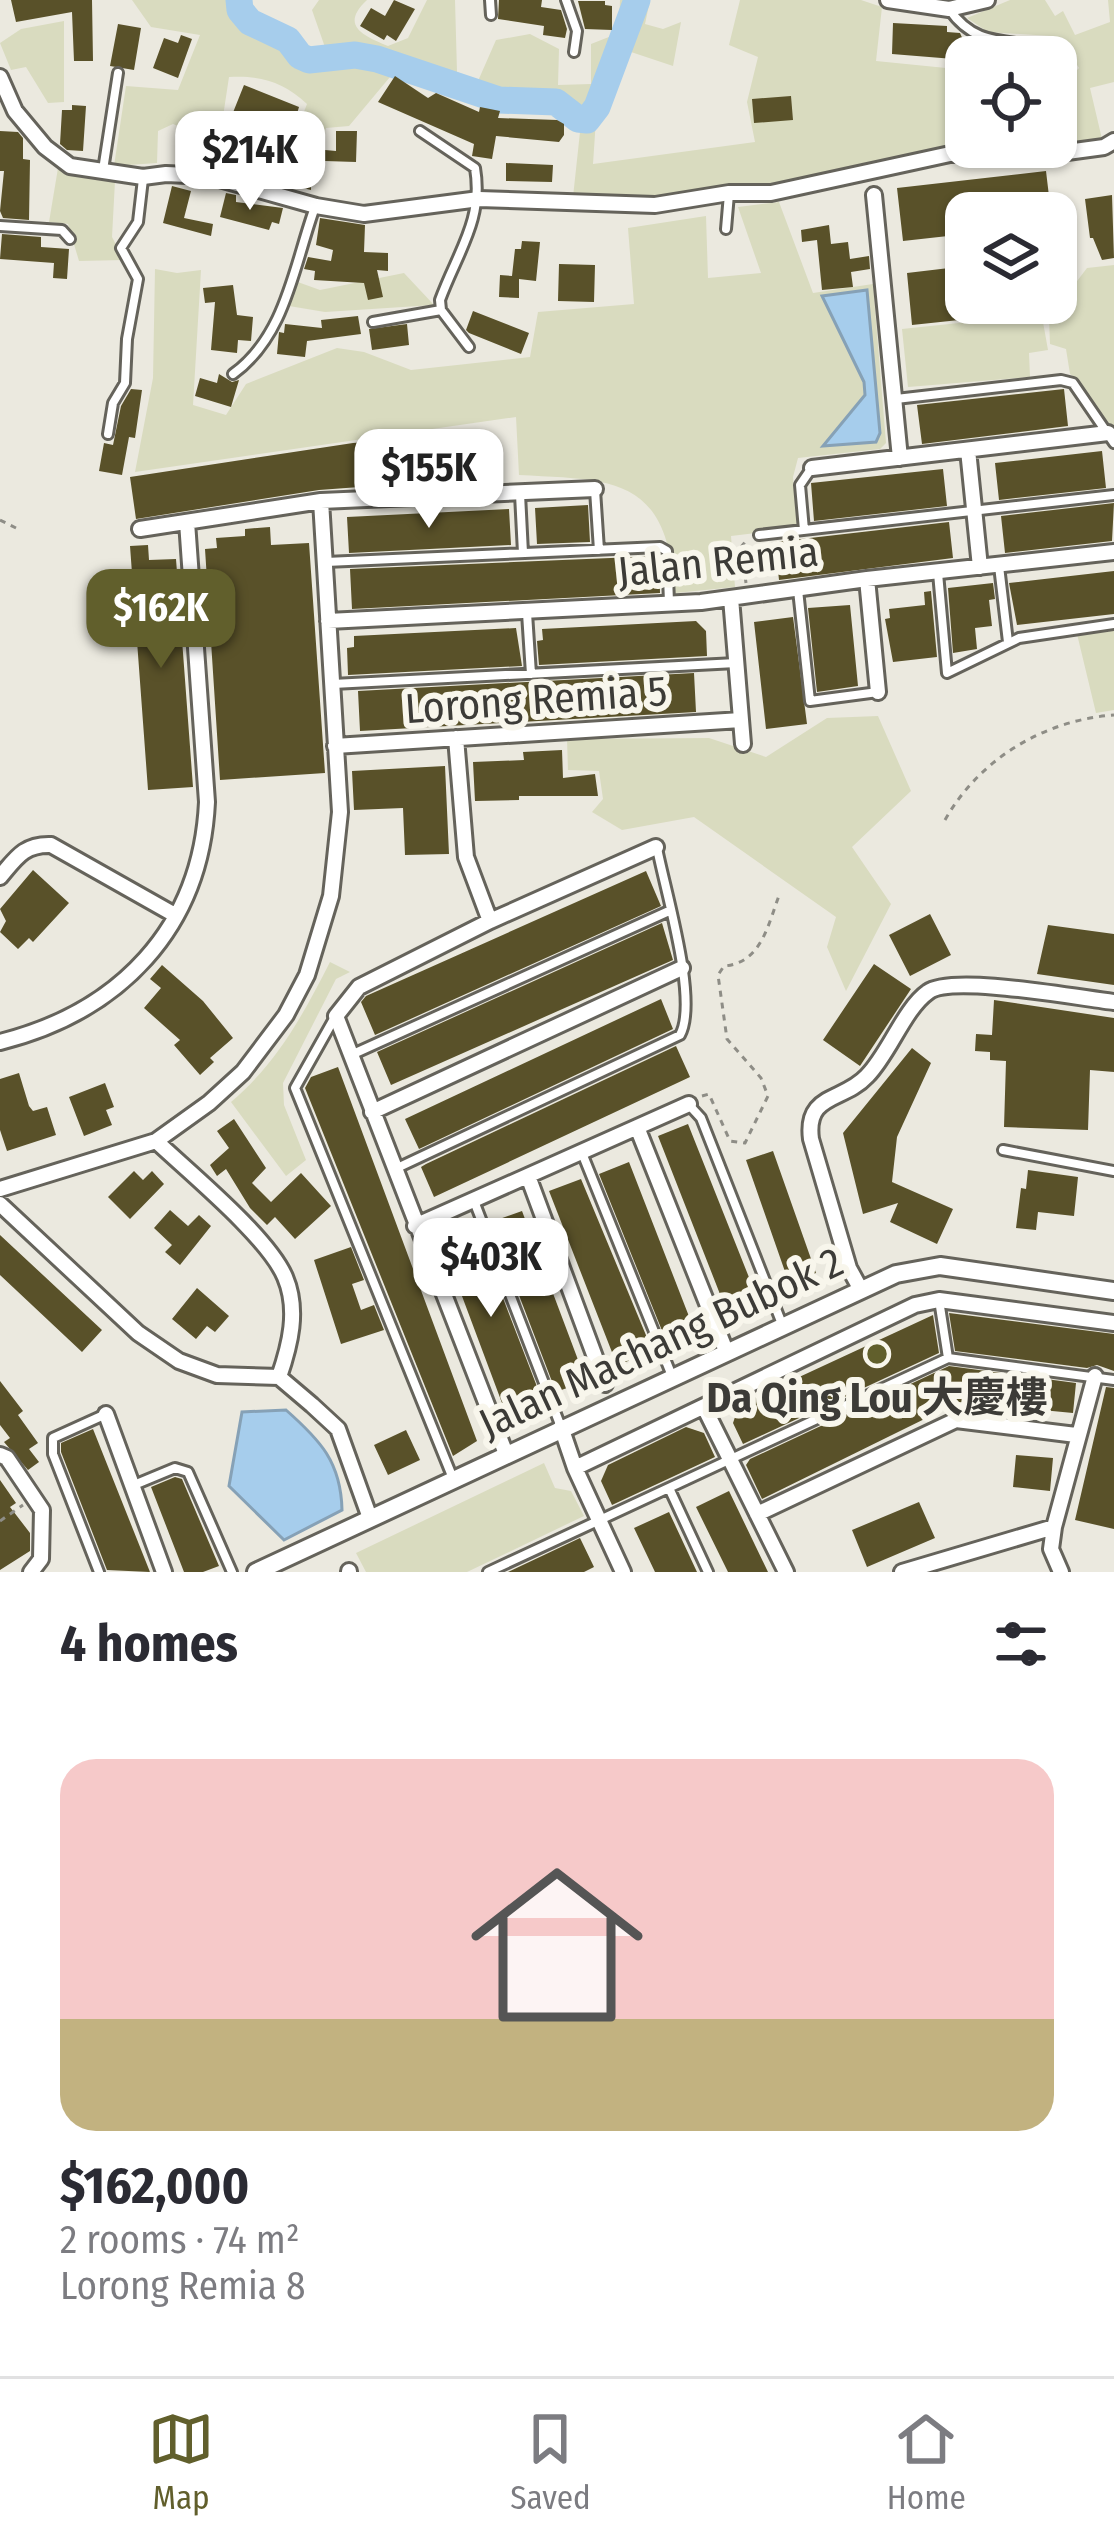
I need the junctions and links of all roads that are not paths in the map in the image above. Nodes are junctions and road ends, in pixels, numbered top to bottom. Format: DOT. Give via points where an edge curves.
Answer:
graph roads {
  1 [pos="490,0"];
  2 [pos="566,0"];
  3 [pos="888,0"];
  4 [pos="982,1"];
  5 [pos="949,9"];
  6 [pos="491,15"];
  7 [pos="975,36"];
  8 [pos="574,52"];
  9 [pos="118,74"];
  10 [pos="0,77"];
  11 [pos="286,130"];
  12 [pos="420,131"];
  13 [pos="1114,141"];
  14 [pos="103,172"];
  15 [pos="209,176"];
  16 [pos="143,177"];
  17 [pos="729,193"];
  18 [pos="874,195"];
  19 [pos="479,199"];
  20 [pos="316,206"];
  21 [pos="0,226"];
  22 [pos="726,229"];
  23 [pos="70,239"];
  24 [pos="441,310"];
  25 [pos="373,322"];
  26 [pos="469,346"];
  27 [pos="233,374"];
  28 [pos="894,399"];
  29 [pos="108,434"];
  30 [pos="1111,438"];
  31 [pos="968,450"];
  32 [pos="900,458"];
  33 [pos="812,468"];
  34 [pos="595,489"];
  35 [pos="520,492"];
  36 [pos="1114,495"];
  37 [pos="321,501"];
  38 [pos="974,511"];
  39 [pos="188,522"];
  40 [pos="140,529"];
  41 [pos="804,530"];
  42 [pos="759,535"];
  43 [pos="598,550"];
  44 [pos="1114,552"];
  45 [pos="524,553"];
  46 [pos="324,562"];
  47 [pos="999,565"];
  48 [pos="980,567"];
  49 [pos="938,572"];
  50 [pos="866,579"];
  51 [pos="798,589"];
  52 [pos="731,598"];
  53 [pos="669,604"];
  54 [pos="527,611"];
  55 [pos="328,621"];
  56 [pos="1114,624"];
  57 [pos="1008,642"];
  58 [pos="736,664"];
  59 [pos="531,674"];
  60 [pos="332,684"];
  61 [pos="878,692"];
  62 [pos="741,720"];
  63 [pos="456,738"];
  64 [pos="743,743"];
  65 [pos="335,746"];
  66 [pos="656,847"];
  67 [pos="0,877"];
  68 [pos="669,911"];
  69 [pos="175,915"];
  70 [pos="490,921"];
  71 [pos="682,968"];
  72 [pos="1114,1002"];
  73 [pos="336,1016"];
  74 [pos="0,1042"];
  75 [pos="351,1055"];
  76 [pos="688,1105"];
  77 [pos="372,1112"];
  78 [pos="637,1127"];
  79 [pos="156,1141"];
  80 [pos="1003,1150"];
  81 [pos="582,1152"];
  82 [pos="394,1169"];
  83 [pos="1114,1171"];
  84 [pos="528,1176"];
  85 [pos="0,1189"];
  86 [pos="473,1200"];
  87 [pos="0,1204"];
  88 [pos="415,1226"];
  89 [pos="861,1291"];
  90 [pos="1114,1291"];
  91 [pos="939,1300"];
  92 [pos="1114,1323"];
  93 [pos="782,1324"];
  94 [pos="726,1351"];
  95 [pos="948,1358"];
  96 [pos="672,1376"];
  97 [pos="1095,1376"];
  98 [pos="279,1377"];
  99 [pos="1114,1379"];
  100 [pos="605,1384"];
  101 [pos="704,1407"];
  102 [pos="106,1414"];
  103 [pos="561,1427"];
  104 [pos="1076,1435"];
  105 [pos="506,1454"];
  106 [pos="0,1455"];
  107 [pos="730,1460"];
  108 [pos="575,1468"];
  109 [pos="454,1479"];
  110 [pos="134,1485"];
  111 [pos="669,1488"];
  112 [pos="757,1514"];
  113 [pos="370,1518"];
  114 [pos="598,1521"];
  115 [pos="1054,1527"];
  116 [pos="36,1566"];
  117 [pos="286,1566"];
  118 [pos="923,1568"];
  119 [pos="99,1572"];
  120 [pos="164,1572"];
  121 [pos="232,1572"];
  122 [pos="256,1572"];
  123 [pos="488,1572"];
  124 [pos="623,1572"];
  125 [pos="707,1572"];
  126 [pos="785,1572"];
  127 [pos="902,1572"];
  128 [pos="1061,1572"];
  1 -- 6 [label="lane"];
  2 -- 8 [label="lane" via="578,31"];
  3 -- 5 [label="street"];
  4 -- 5 [label="street"];
  5 -- 7 [label="lane"];
  9 -- 14 [label="lane"];
  10 -- 14 [label="street" via="45,147 70,166"];
  11 -- 15 [label="lane" via="243,134"];
  12 -- 19 [label="lane" via="475,168"];
  13 -- 17 [label="street" via="1028,154 950,154 771,193"];
  14 -- 16 [label="street"];
  15 -- 16 [label="street"];
  15 -- 20 [label="street"];
  16 -- 29 [label="lane" via="138,222 121,248 138,279 125,383"];
  17 -- 19 [label="street" via="655,205"];
  17 -- 22 [label="lane"];
  18 -- 28 [label="street"];
  19 -- 20 [label="street" via="364,214"];
  19 -- 24 [label="lane"];
  20 -- 27 [label="lane" via="275,324 254,360"];
  21 -- 23 [label="lane" via="62,230"];
  24 -- 25 [label="lane"];
  24 -- 26 [label="lane"];
  28 -- 30 [label="lane" via="1061,380 1073,383"];
  28 -- 32 [label="street"];
  30 -- 31 [label="street"];
  31 -- 32 [label="street"];
  31 -- 38 [label="street"];
  32 -- 33 [label="street"];
  33 -- 41 [label="lane" via="800,485"];
  34 -- 35 [label="street"];
  34 -- 43 [label="lane"];
  35 -- 37 [label="street"];
  35 -- 45 [label="lane"];
  36 -- 38 [label="lane"];
  37 -- 39 [label="street"];
  37 -- 46 [label="street"];
  38 -- 41 [label="lane"];
  38 -- 48 [label="street"];
  39 -- 40 [label="street"];
  39 -- 69 [label="street" via="207,802 201,856"];
  41 -- 42 [label="lane"];
  43 -- 45 [label="lane"];
  43 -- 53 [label="lane" via="667,551"];
  44 -- 47 [label="street, Jalan Remia"];
  45 -- 46 [label="lane"];
  46 -- 55 [label="street"];
  47 -- 48 [label="street, Jalan Remia"];
  47 -- 57 [label="lane"];
  48 -- 49 [label="street, Jalan Remia"];
  49 -- 50 [label="street, Jalan Remia"];
  49 -- 57 [label="lane" via="947,673"];
  50 -- 51 [label="street, Jalan Remia"];
  50 -- 61 [label="street"];
  51 -- 52 [label="street, Jalan Remia"];
  51 -- 61 [label="lane" via="810,701"];
  52 -- 53 [label="street, Jalan Remia"];
  52 -- 58 [label="street"];
  53 -- 54 [label="street, Jalan Remia"];
  54 -- 55 [label="street, Jalan Remia"];
  54 -- 59 [label="lane"];
  55 -- 60 [label="street"];
  56 -- 57 [label="lane"];
  58 -- 59 [label="lane"];
  58 -- 62 [label="street"];
  59 -- 60 [label="lane"];
  60 -- 65 [label="street"];
  62 -- 63 [label="street, Lorong Remia 5"];
  62 -- 64 [label="street"];
  63 -- 65 [label="street, Lorong Remia 5"];
  63 -- 70 [label="street" via="466,857"];
  65 -- 79 [label="street" via="337,861 307,975 243,1072"];
  66 -- 68 [label="lane"];
  66 -- 70 [label="street"];
  67 -- 69 [label="street" via="23,849 50,845"];
  68 -- 71 [label="lane"];
  68 -- 75 [label="lane"];
  69 -- 74 [label="street" via="155,951 108,997"];
  70 -- 73 [label="street" via="359,987"];
  71 -- 77 [label="street"];
  71 -- 82 [label="lane" via="688,1022 680,1034"];
  72 -- 89 [label="street" via="956,983 928,991 866,1078 815,1108 811,1139"];
  73 -- 75 [label="street"];
  73 -- 109 [label="lane" via="295,1088"];
  75 -- 77 [label="street"];
  76 -- 78 [label="street"];
  76 -- 93 [label="lane" via="701,1118"];
  77 -- 82 [label="street"];
  78 -- 81 [label="street"];
  78 -- 94 [label="street"];
  79 -- 85 [label="street"];
  79 -- 98 [label="street" via="284,1275 291,1340"];
  80 -- 83 [label="lane"];
  81 -- 84 [label="street"];
  81 -- 96 [label="lane"];
  82 -- 88 [label="street"];
  84 -- 86 [label="street"];
  84 -- 100 [label="street"];
  86 -- 88 [label="street"];
  86 -- 103 [label="lane"];
  87 -- 98 [label="street" via="179,1361 217,1376"];
  88 -- 105 [label="street"];
  89 -- 90 [label="street, Jalan Machang Bubok 2" via="896,1274 940,1267"];
  89 -- 93 [label="street, Jalan Machang Bubok 2"];
  91 -- 92 [label="street, Jalan Machang Bubok 2"];
  91 -- 95 [label="lane"];
  91 -- 101 [label="street, Jalan Machang Bubok 2"];
  93 -- 94 [label="street, Jalan Machang Bubok 2"];
  94 -- 96 [label="street, Jalan Machang Bubok 2"];
  95 -- 97 [label="lane"];
  95 -- 107 [label="lane"];
  96 -- 103 [label="street, Jalan Machang Bubok 2"];
  97 -- 99 [label="lane"];
  97 -- 104 [label="street"];
  98 -- 113 [label="street" via="338,1430"];
  101 -- 107 [label="street"];
  101 -- 108 [label="street, Jalan Machang Bubok 2"];
  102 -- 110 [label="street"];
  102 -- 119 [label="lane" via="53,1438"];
  103 -- 105 [label="street, Jalan Machang Bubok 2"];
  103 -- 108 [label="street"];
  104 -- 112 [label="street" via="956,1420"];
  104 -- 115 [label="street"];
  105 -- 109 [label="street, Jalan Machang Bubok 2"];
  106 -- 116 [label="street" via="42,1510"];
  107 -- 111 [label="lane"];
  107 -- 112 [label="street"];
  108 -- 114 [label="street"];
  109 -- 113 [label="street, Jalan Machang Bubok 2"];
  110 -- 120 [label="street"];
  110 -- 121 [label="lane" via="175,1468 188,1472"];
  111 -- 114 [label="lane"];
  111 -- 125 [label="lane"];
  112 -- 126 [label="street"];
  113 -- 117 [label="street, Jalan Machang Bubok 2"];
  114 -- 123 [label="lane"];
  114 -- 124 [label="street"];
  115 -- 118 [label="street"];
  115 -- 128 [label="street" via="1051,1549"];
  117 -- 122 [label="street, Jalan Machang Bubok 2"];
  118 -- 127 [label="street"];
}
